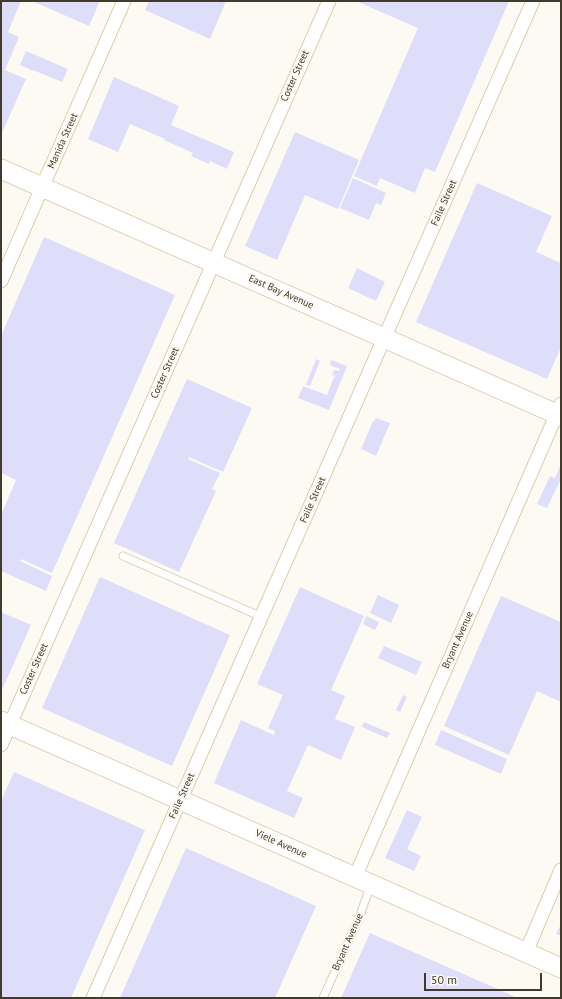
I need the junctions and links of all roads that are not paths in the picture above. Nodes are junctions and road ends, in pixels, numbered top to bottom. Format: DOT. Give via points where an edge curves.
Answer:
graph roads {
  1 [pos="124,1"];
  2 [pos="328,1"];
  3 [pos="533,1"];
  4 [pos="1,169"];
  5 [pos="42,187"];
  6 [pos="214,262"];
  7 [pos="1,281"];
  8 [pos="385,337"];
  9 [pos="560,411"];
  10 [pos="124,556"];
  11 [pos="262,617"];
  12 [pos="5,723"];
  13 [pos="1,745"];
  14 [pos="180,800"];
  15 [pos="561,870"];
  16 [pos="363,881"];
  17 [pos="526,952"];
  18 [pos="561,968"];
  19 [pos="93,998"];
  20 [pos="323,998"];
  1 -- 5 [label="street, Manida Street"];
  2 -- 6 [label="street, Coster Street"];
  3 -- 8 [label="street, Faile Street"];
  4 -- 5 [label="main road, East Bay Avenue"];
  5 -- 6 [label="main road, East Bay Avenue"];
  5 -- 7 [label="street, Manida Street"];
  6 -- 8 [label="main road, East Bay Avenue"];
  6 -- 12 [label="street, Coster Street"];
  8 -- 9 [label="main road, East Bay Avenue"];
  8 -- 11 [label="street, Faile Street"];
  9 -- 16 [label="street, Bryant Avenue"];
  10 -- 11 [label="lane"];
  11 -- 14 [label="street, Faile Street"];
  12 -- 13 [label="street, Coster Street"];
  12 -- 14 [label="main road, Viele Avenue"];
  14 -- 16 [label="main road, Viele Avenue"];
  14 -- 19 [label="street, Faile Street"];
  15 -- 17 [label="street"];
  16 -- 17 [label="main road, Viele Avenue"];
  16 -- 20 [label="lane, Bryant Avenue" via="359,918"];
  17 -- 18 [label="main road, Viele Avenue"];
}
